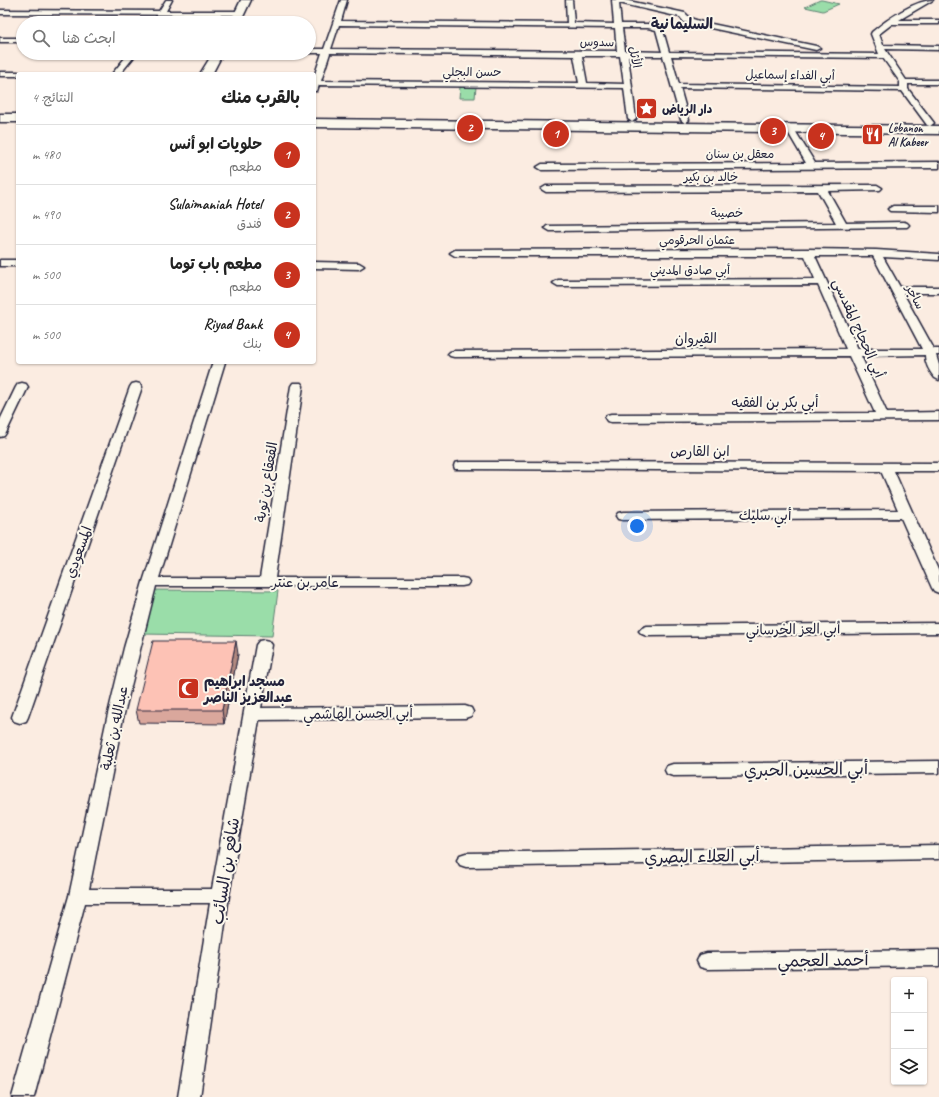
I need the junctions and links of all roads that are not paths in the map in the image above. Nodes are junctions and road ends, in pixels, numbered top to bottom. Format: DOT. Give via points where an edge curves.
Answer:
graph roads {
  1 [pos="169,0"];
  2 [pos="246,0"];
  3 [pos="344,0"];
  4 [pos="569,0"];
  5 [pos="615,0"];
  6 [pos="930,0"];
  7 [pos="0,12"];
  8 [pos="161,13"];
  9 [pos="240,13"];
  10 [pos="238,16"];
  11 [pos="891,22"];
  12 [pos="939,22"];
  13 [pos="336,23"];
  14 [pos="571,25"];
  15 [pos="617,25"];
  16 [pos="0,40"];
  17 [pos="16,40"];
  18 [pos="939,48"];
  19 [pos="316,51"];
  20 [pos="326,51"];
  21 [pos="882,52"];
  22 [pos="578,54"];
  23 [pos="624,54"];
  24 [pos="666,54"];
  25 [pos="127,60"];
  26 [pos="214,60"];
  27 [pos="118,72"];
  28 [pos="207,72"];
  29 [pos="0,74"];
  30 [pos="16,74"];
  31 [pos="939,82"];
  32 [pos="316,83"];
  33 [pos="583,85"];
  34 [pos="904,85"];
  35 [pos="316,86"];
  36 [pos="628,86"];
  37 [pos="675,86"];
  38 [pos="0,112"];
  39 [pos="16,112"];
  40 [pos="316,116"];
  41 [pos="0,118"];
  42 [pos="16,118"];
  43 [pos="632,119"];
  44 [pos="685,120"];
  45 [pos="316,123"];
  46 [pos="936,126"];
  47 [pos="790,129"];
  48 [pos="939,165"];
  49 [pos="812,166"];
  50 [pos="542,167"];
  51 [pos="877,188"];
  52 [pos="546,189"];
  53 [pos="822,189"];
  54 [pos="893,209"];
  55 [pos="939,209"];
  56 [pos="842,225"];
  57 [pos="904,225"];
  58 [pos="550,228"];
  59 [pos="808,252"];
  60 [pos="455,253"];
  61 [pos="876,253"];
  62 [pos="939,257"];
  63 [pos="0,263"];
  64 [pos="16,263"];
  65 [pos="316,265"];
  66 [pos="359,266"];
  67 [pos="822,282"];
  68 [pos="558,283"];
  69 [pos="896,290"];
  70 [pos="939,290"];
  71 [pos="853,352"];
  72 [pos="934,352"];
  73 [pos="454,354"];
  74 [pos="218,364"];
  75 [pos="939,376"];
  76 [pos="297,386"];
  77 [pos="22,387"];
  78 [pos="136,387"];
  79 [pos="939,416"];
  80 [pos="883,417"];
  81 [pos="610,418"];
  82 [pos="0,433"];
  83 [pos="460,466"];
  84 [pos="885,466"];
  85 [pos="939,467"];
  86 [pos="907,514"];
  87 [pos="623,516"];
  88 [pos="150,582"];
  89 [pos="267,582"];
  90 [pos="462,582"];
  91 [pos="939,588"];
  92 [pos="939,628"];
  93 [pos="647,631"];
  94 [pos="264,645"];
  95 [pos="464,712"];
  96 [pos="251,714"];
  97 [pos="20,717"];
  98 [pos="939,767"];
  99 [pos="673,770"];
  100 [pos="939,852"];
  101 [pos="466,860"];
  102 [pos="78,896"];
  103 [pos="220,896"];
  104 [pos="939,958"];
  105 [pos="707,961"];
  106 [pos="23,1097"];
  107 [pos="189,1097"];
  1 -- 8 [label="street"];
  2 -- 9 [label="street"];
  3 -- 13 [label="street"];
  4 -- 14 [label="street"];
  5 -- 15 [label="street, الأثل"];
  5 -- 21 [label="street" via="682,15 687,20 701,24 803,47 841,52"];
  6 -- 11 [label="street"];
  7 -- 8 [label="street" via="71,15"];
  8 -- 9 [label="street"];
  9 -- 10 [label="street"];
  11 -- 12 [label="street"];
  11 -- 21 [label="street" via="883,25 875,34"];
  13 -- 14 [label="street"];
  13 -- 20 [label="street"];
  14 -- 15 [label="street"];
  15 -- 23 [label="street, الأثل" via="621,52"];
  15 -- 24 [label="street" via="659,29"];
  16 -- 17 [label="street"];
  18 -- 21 [label="street"];
  19 -- 20 [label="street, سدوس"];
  20 -- 22 [label="street, سدوس"];
  20 -- 32 [label="street"];
  21 -- 24 [label="street, سدوس"];
  21 -- 34 [label="street"];
  22 -- 23 [label="street, سدوس"];
  22 -- 33 [label="street"];
  23 -- 24 [label="street, سدوس"];
  23 -- 36 [label="street, الأثل"];
  24 -- 37 [label="street"];
  25 -- 27 [label="street"];
  26 -- 28 [label="street"];
  29 -- 30 [label="street"];
  31 -- 34 [label="street, أبي الفداء إسماعيل"];
  33 -- 35 [label="street, حسن البجلي"];
  33 -- 36 [label="street, حسن البجلي"];
  34 -- 37 [label="street, أبي الفداء إسماعيل"];
  34 -- 46 [label="street"];
  36 -- 43 [label="street, الأثل"];
  37 -- 44 [label="street"];
  38 -- 39 [label="street"];
  40 -- 43 [label="street"];
  41 -- 42 [label="street"];
  43 -- 44 [label="street"];
  44 -- 46 [label="street"];
  45 -- 47 [label="street"];
  46 -- 47 [label="street"];
  47 -- 49 [label="street"];
  48 -- 49 [label="street, معقل بن سنان"];
  49 -- 50 [label="street, معقل بن سنان"];
  51 -- 53 [label="street, خالد بن بكير"];
  52 -- 53 [label="street, خالد بن بكير"];
  53 -- 56 [label="street"];
  54 -- 55 [label="street"];
  56 -- 57 [label="street, خصيبة"];
  56 -- 58 [label="street, خصيبة"];
  59 -- 60 [label="street, عثمان الحرقومي"];
  59 -- 61 [label="street, عثمان الحرقومي"];
  59 -- 67 [label="street, أبي الحجاج المقدسي"];
  61 -- 62 [label="street, عثمان الحرقومي"];
  61 -- 69 [label="street, ساجر"];
  63 -- 64 [label="street"];
  65 -- 66 [label="street"];
  67 -- 68 [label="street, أبي صادق المديني"];
  67 -- 71 [label="street, أبي الحجاج المقدسي"];
  69 -- 70 [label="street"];
  69 -- 72 [label="street, ساجر"];
  71 -- 72 [label="street, القيروان"];
  71 -- 73 [label="street, القيروان"];
  71 -- 80 [label="street, أبي الحجاج المقدسي"];
  72 -- 75 [label="street, ساجر" via="931,361"];
  74 -- 88 [label="street, عبدالله بن ثعلبة"];
  76 -- 89 [label="street, القعقاع بن توبة"];
  77 -- 82 [label="street"];
  78 -- 97 [label="street, المسعودي"];
  79 -- 80 [label="street, أبي بكر بن الفقيه"];
  80 -- 81 [label="street, أبي بكر بن الفقيه"];
  83 -- 84 [label="street, ابن القارص"];
  84 -- 85 [label="street, ابن القارص"];
  84 -- 86 [label="street"];
  86 -- 87 [label="street, أبي سليك"];
  86 -- 91 [label="street"];
  88 -- 89 [label="street, عامر بن عنتر"];
  88 -- 102 [label="street, عبدالله بن ثعلبة" via="115,718"];
  89 -- 90 [label="street, عامر بن عنتر"];
  92 -- 93 [label="street, أبي العز الخرساني"];
  94 -- 96 [label="street, شافع بن السائب"];
  95 -- 96 [label="street, أبي الحسن الهاشمي"];
  96 -- 103 [label="street, شافع بن السائب"];
  98 -- 99 [label="street, أبي الحسين الحبري"];
  100 -- 101 [label="street, أبي العلاء البصري"];
  102 -- 103 [label="street"];
  102 -- 106 [label="street, عبدالله بن ثعلبة"];
  103 -- 107 [label="street, شافع بن السائب"];
  104 -- 105 [label="street, أحمد العجمي"];
}
